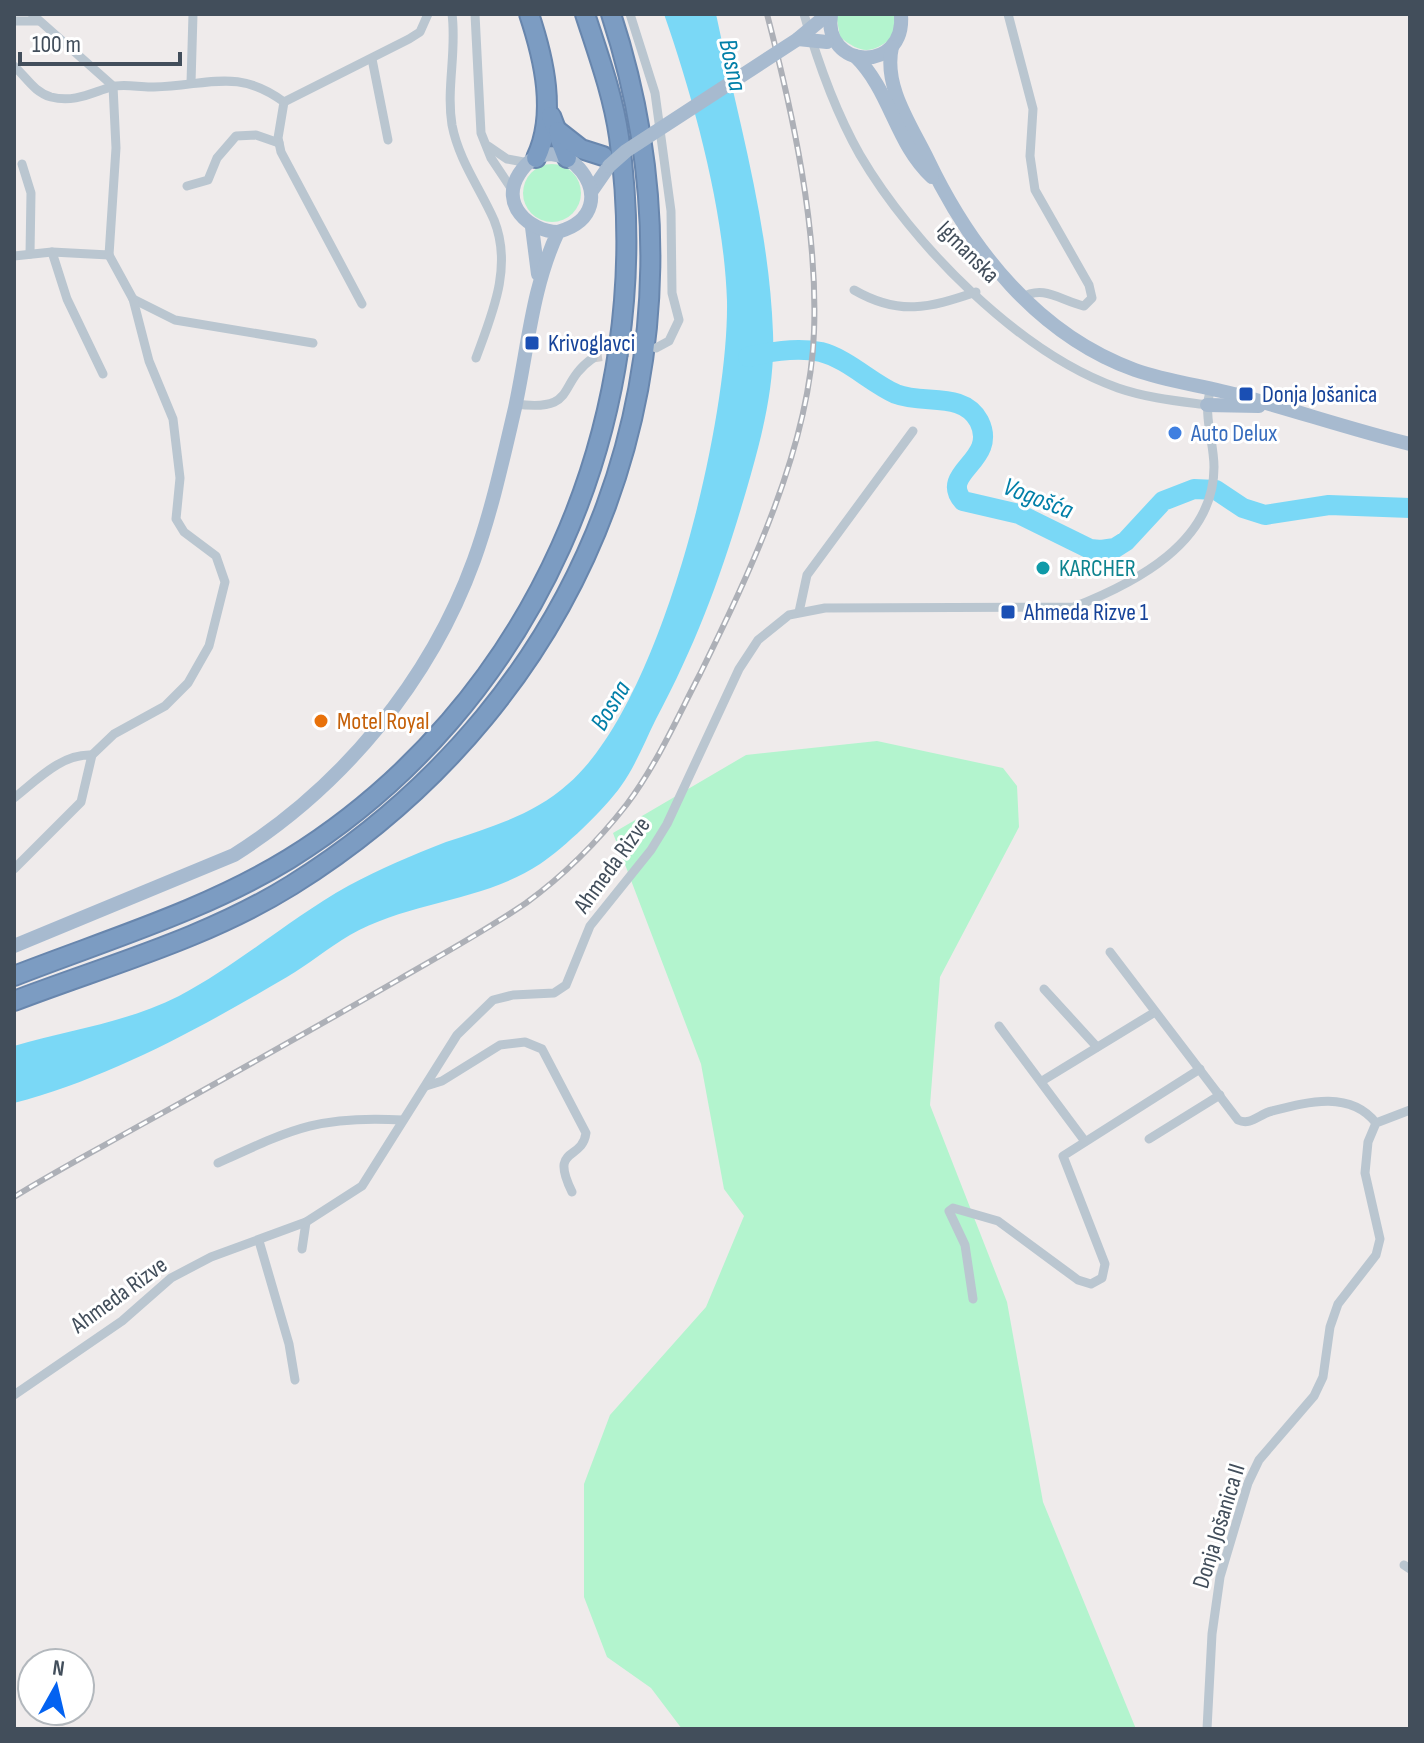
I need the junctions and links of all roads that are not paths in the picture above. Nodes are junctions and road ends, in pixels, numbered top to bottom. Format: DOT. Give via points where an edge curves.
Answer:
graph roads {
  1 [pos="193,14"];
  2 [pos="428,14"];
  3 [pos="452,14"];
  4 [pos="475,14"];
  5 [pos="529,14"];
  6 [pos="585,14"];
  7 [pos="611,14"];
  8 [pos="630,14"];
  9 [pos="804,14"];
  10 [pos="901,14"];
  11 [pos="1008,14"];
  12 [pos="826,16"];
  13 [pos="35,18"];
  14 [pos="14,21"];
  15 [pos="798,39"];
  16 [pos="833,44"];
  17 [pos="892,47"];
  18 [pos="855,56"];
  19 [pos="372,59"];
  20 [pos="14,66"];
  21 [pos="191,83"];
  22 [pos="113,86"];
  23 [pos="546,98"];
  24 [pos="284,102"];
  25 [pos="553,125"];
  26 [pos="388,140"];
  27 [pos="279,143"];
  28 [pos="486,145"];
  29 [pos="606,159"];
  30 [pos="571,160"];
  31 [pos="532,161"];
  32 [pos="22,164"];
  33 [pos="939,182"];
  34 [pos="187,186"];
  35 [pos="513,191"];
  36 [pos="591,192"];
  37 [pos="532,227"];
  38 [pos="558,232"];
  39 [pos="52,252"];
  40 [pos="30,254"];
  41 [pos="109,255"];
  42 [pos="14,256"];
  43 [pos="538,280"];
  44 [pos="854,290"];
  45 [pos="976,292"];
  46 [pos="1021,298"];
  47 [pos="133,299"];
  48 [pos="362,304"];
  49 [pos="313,343"];
  50 [pos="656,348"];
  51 [pos="476,358"];
  52 [pos="593,358"];
  53 [pos="103,374"];
  54 [pos="1211,388"];
  55 [pos="515,404"];
  56 [pos="1207,405"];
  57 [pos="1276,406"];
  58 [pos="913,431"];
  59 [pos="1410,444"];
  60 [pos="799,612"];
  61 [pos="92,755"];
  62 [pos="14,798"];
  63 [pos="14,869"];
  64 [pos="14,946"];
  65 [pos="1110,952"];
  66 [pos="14,976"];
  67 [pos="1044,989"];
  68 [pos="14,1001"];
  69 [pos="1155,1012"];
  70 [pos="999,1026"];
  71 [pos="1097,1047"];
  72 [pos="1200,1069"];
  73 [pos="1042,1081"];
  74 [pos="426,1086"];
  75 [pos="1220,1095"];
  76 [pos="1410,1110"];
  77 [pos="403,1120"];
  78 [pos="1376,1123"];
  79 [pos="1149,1139"];
  80 [pos="1084,1140"];
  81 [pos="218,1163"];
  82 [pos="572,1192"];
  83 [pos="306,1222"];
  84 [pos="259,1241"];
  85 [pos="302,1249"];
  86 [pos="973,1299"];
  87 [pos="295,1380"];
  88 [pos="14,1395"];
  89 [pos="1207,1729"];
  1 -- 21 [label="street"];
  2 -- 19 [label="street" via="420,32"];
  3 -- 51 [label="street" via="452,126 467,172 494,219 502,258 498,291"];
  4 -- 28 [label="street" via="478,115"];
  5 -- 23 [label="highway" via="542,57"];
  6 -- 66 [label="highway" via="619,135 627,255 624,313 616,376 593,461 575,520 542,585 494,664 444,729 350,817 240,885"];
  7 -- 68 [label="highway" via="638,121 649,194 646,348 605,515 541,638 445,765 355,843 209,928"];
  8 -- 50 [label="street" via="655,93 671,211 672,293 679,320 669,341"];
  9 -- 45 [label="street, Igmanska" via="833,101 861,156 911,226"];
  10 -- 17 [label="main road" via="899,37"];
  11 -- 46 [label="street" via="1033,109 1030,156 1035,190 1092,298 1084,306 1046,292"];
  12 -- 15 [label="main road, bridge"];
  12 -- 16 [label="main road"];
  13 -- 14 [label="street"];
  13 -- 22 [label="street"];
  15 -- 16 [label="main road, bridge"];
  15 -- 29 [label="main road, bridge"];
  16 -- 18 [label="main road"];
  17 -- 18 [label="main road" via="875,57"];
  17 -- 33 [label="main road" via="893,85"];
  18 -- 33 [label="main road" via="872,75 902,140"];
  19 -- 24 [label="street"];
  19 -- 26 [label="street"];
  20 -- 22 [label="street" via="31,87 50,97 94,95"];
  21 -- 22 [label="street"];
  21 -- 24 [label="street" via="250,82"];
  22 -- 41 [label="street" via="116,148"];
  23 -- 25 [label="highway"];
  23 -- 31 [label="highway" via="546,130"];
  24 -- 27 [label="street"];
  25 -- 29 [label="highway" via="570,143"];
  25 -- 30 [label="highway"];
  27 -- 34 [label="street" via="256,135 236,136 217,158 208,180"];
  27 -- 48 [label="street"];
  28 -- 31 [label="street" via="507,159"];
  28 -- 35 [label="street"];
  29 -- 30 [label="main road"];
  29 -- 36 [label="main road"];
  30 -- 31 [label="main road" via="546,155"];
  30 -- 36 [label="main road" via="589,180"];
  31 -- 35 [label="main road" via="521,170"];
  32 -- 40 [label="street" via="31,193"];
  33 -- 46 [label="main road"];
  35 -- 37 [label="main road" via="517,211"];
  36 -- 38 [label="main road" via="578,223"];
  37 -- 38 [label="main road"];
  37 -- 43 [label="main road"];
  38 -- 43 [label="main road"];
  39 -- 40 [label="street"];
  39 -- 41 [label="street"];
  39 -- 53 [label="street" via="67,299"];
  40 -- 42 [label="street"];
  41 -- 47 [label="street"];
  43 -- 55 [label="main road"];
  44 -- 45 [label="street" via="878,303 908,309"];
  45 -- 56 [label="street, Igmanska" via="1035,343 1079,371 1134,392"];
  46 -- 54 [label="main road" via="1064,334 1100,355 1148,374"];
  47 -- 49 [label="street" via="175,320"];
  47 -- 61 [label="street" via="177,441 176,519 184,532 216,556 225,582 209,646 188,683 165,706 114,734"];
  52 -- 55 [label="street" via="575,374 559,401 538,407"];
  54 -- 56 [label="street, Ahmeda Rizve"];
  54 -- 57 [label="main road"];
  55 -- 64 [label="main road" via="488,519 455,607 416,676 338,772 267,834 234,855"];
  56 -- 57 [label="main road"];
  56 -- 60 [label="street, Ahmeda Rizve" via="1213,479 1191,534 1110,593 1074,607"];
  57 -- 59 [label="main road"];
  58 -- 60 [label="street" via="807,575"];
  60 -- 74 [label="street, Ahmeda Rizve" via="771,627 739,669 667,824 590,926 566,985 554,993 493,1000 457,1035"];
  61 -- 62 [label="street" via="66,760"];
  61 -- 63 [label="street" via="81,802"];
  65 -- 69 [label="street"];
  67 -- 71 [label="street"];
  69 -- 71 [label="street"];
  69 -- 72 [label="street"];
  70 -- 73 [label="street"];
  71 -- 73 [label="street"];
  72 -- 75 [label="street"];
  72 -- 80 [label="street"];
  73 -- 80 [label="street"];
  74 -- 77 [label="street, Ahmeda Rizve"];
  74 -- 82 [label="street" via="500,1045 525,1042 542,1049 586,1133 564,1161"];
  75 -- 78 [label="street" via="1243,1122 1272,1111 1336,1100"];
  75 -- 79 [label="street"];
  76 -- 78 [label="street"];
  77 -- 81 [label="street" via="322,1121"];
  77 -- 83 [label="street, Ahmeda Rizve" via="362,1186"];
  78 -- 89 [label="street, Donja Jošanica II" via="1365,1173 1380,1239 1376,1255 1338,1304 1314,1396 1259,1460 1248,1483 1220,1577"];
  80 -- 86 [label="street" via="1063,1156 1105,1264 1102,1278 1091,1284 1078,1280 998,1221 953,1208 949,1211 965,1245"];
  83 -- 84 [label="street, Ahmeda Rizve"];
  83 -- 85 [label="street"];
  84 -- 87 [label="street"];
  84 -- 88 [label="street, Ahmeda Rizve" via="171,1278 122,1321"];
}
